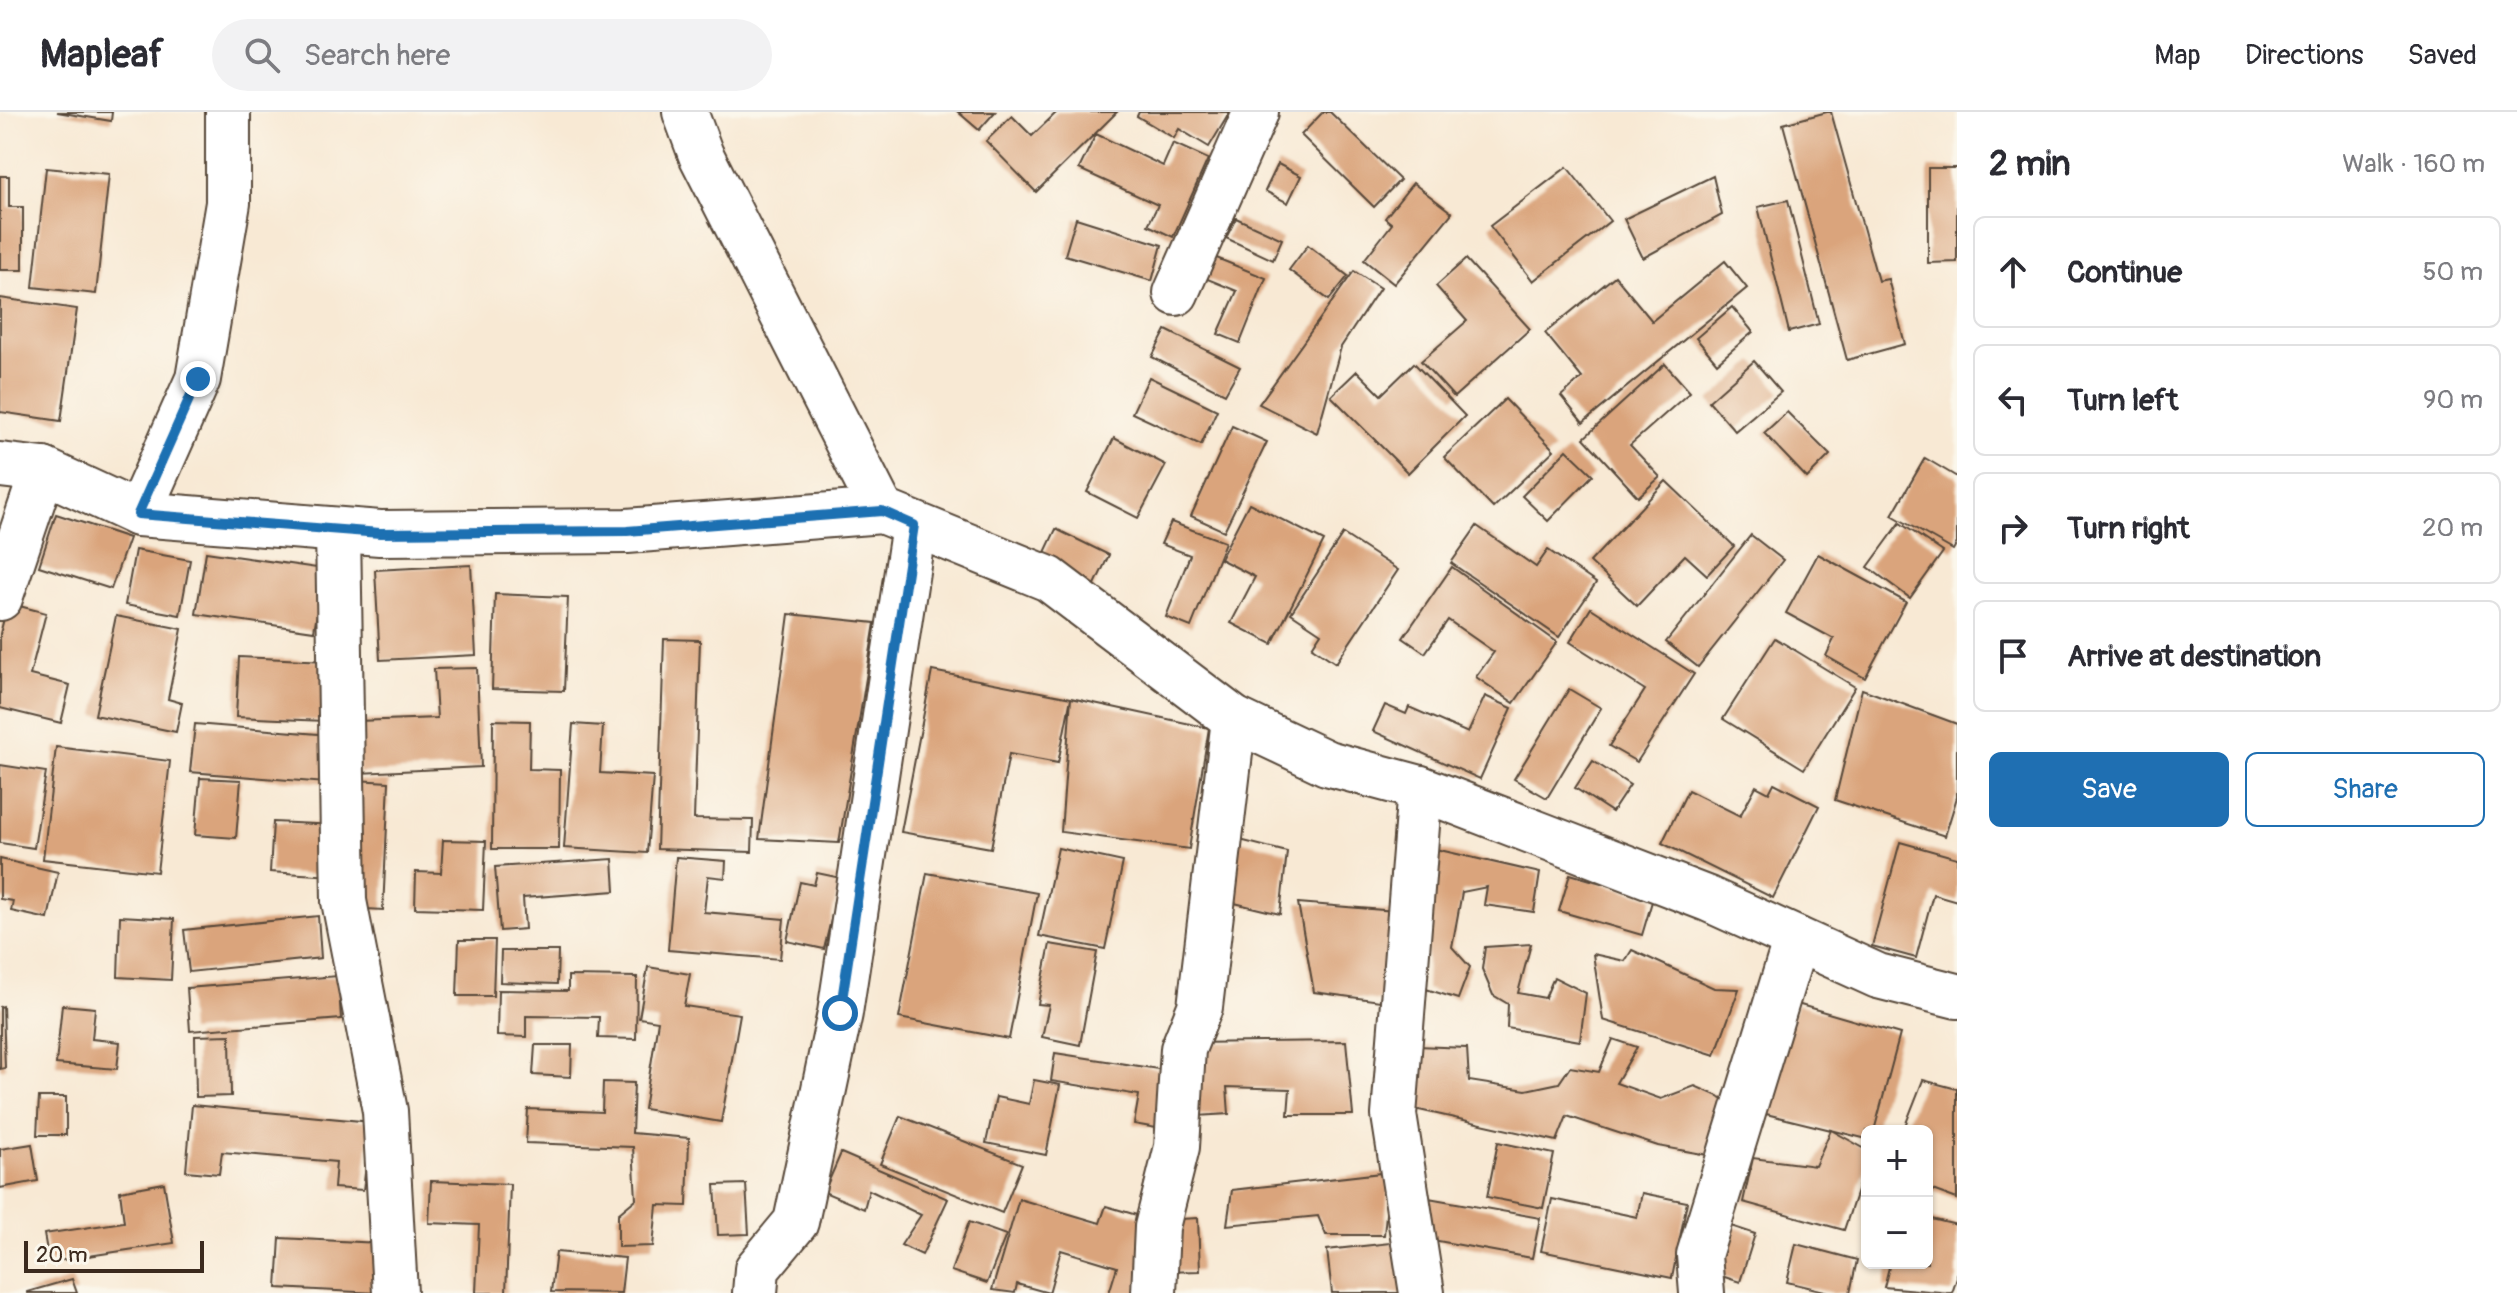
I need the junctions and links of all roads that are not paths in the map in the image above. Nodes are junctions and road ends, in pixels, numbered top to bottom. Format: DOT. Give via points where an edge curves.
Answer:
graph roads {
  1 [pos="228,112"];
  2 [pos="685,112"];
  3 [pos="1256,112"];
  4 [pos="1176,293"];
  5 [pos="0,465"];
  6 [pos="43,470"];
  7 [pos="138,514"];
  8 [pos="898,518"];
  9 [pos="338,530"];
  10 [pos="0,598"];
  11 [pos="1234,719"];
  12 [pos="1420,788"];
  13 [pos="1796,939"];
  14 [pos="1957,996"];
  15 [pos="395,1293"];
  16 [pos="755,1293"];
  17 [pos="1154,1293"];
  18 [pos="1422,1293"];
  19 [pos="1702,1293"];
  1 -- 7 [label="street" via="228,203 198,379"];
  2 -- 8 [label="street" via="701,155"];
  3 -- 4 [label="street"];
  5 -- 6 [label="street"];
  6 -- 7 [label="street"];
  6 -- 10 [label="street"];
  7 -- 9 [label="street"];
  8 -- 9 [label="street" via="627,531"];
  8 -- 11 [label="street" via="1049,579"];
  8 -- 16 [label="street" via="840,1013 796,1222 757,1269"];
  9 -- 15 [label="street" via="344,901 385,1111"];
  11 -- 12 [label="street" via="1327,763"];
  11 -- 17 [label="street" via="1200,1007 1183,1049 1177,1147 1157,1227"];
  12 -- 13 [label="street" via="1708,899"];
  12 -- 18 [label="street" via="1394,1115"];
  13 -- 14 [label="street" via="1878,976"];
  13 -- 19 [label="street" via="1699,1255"];
}
